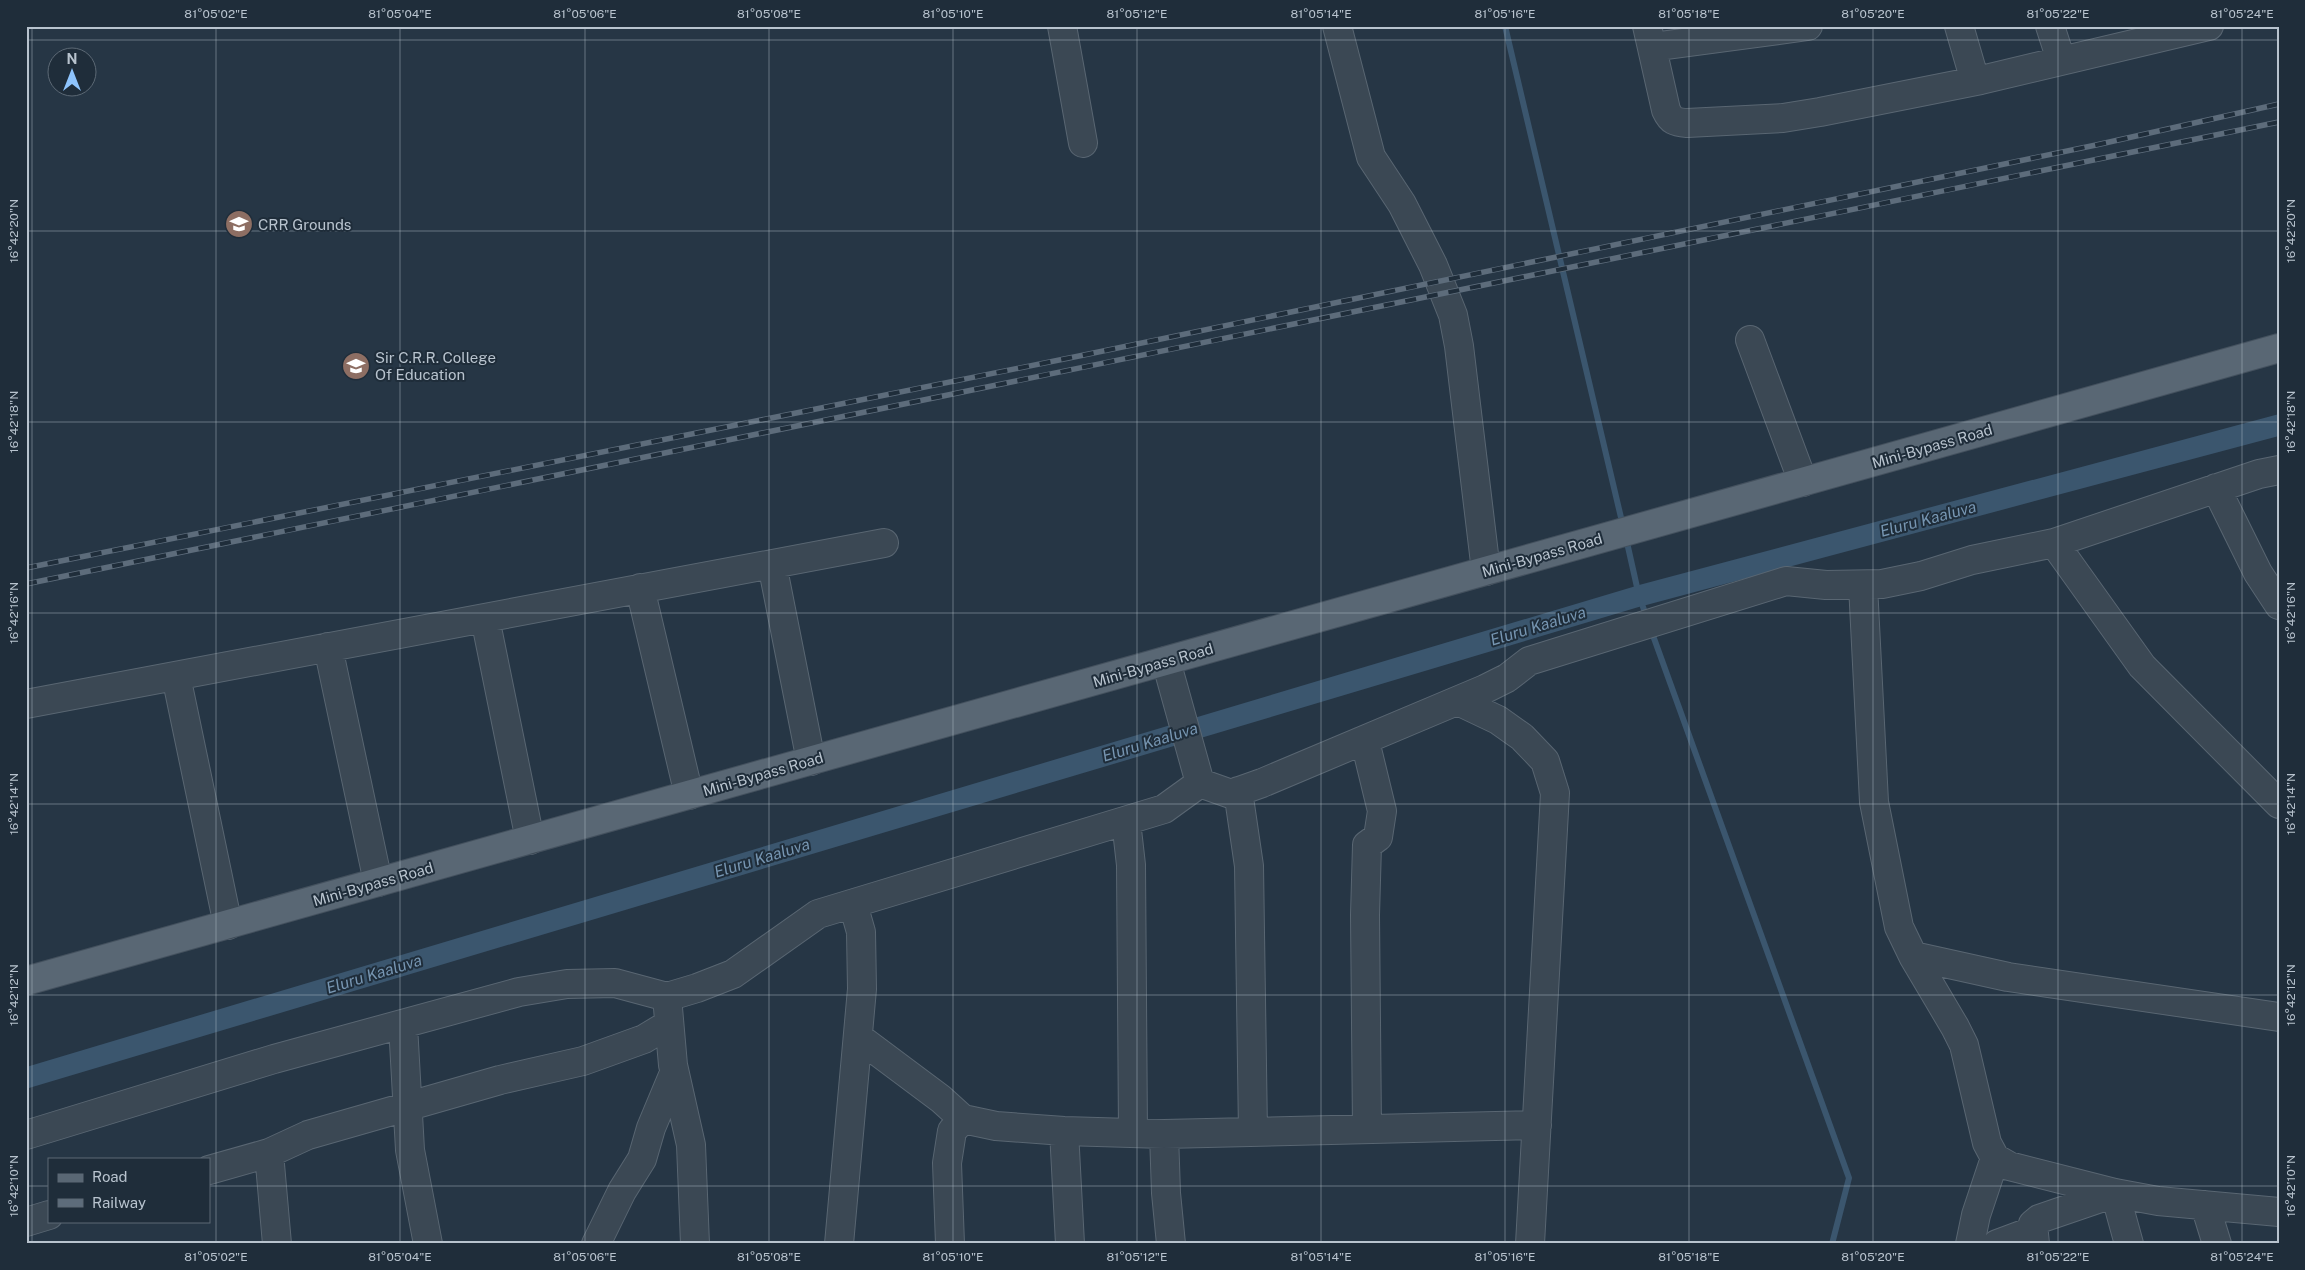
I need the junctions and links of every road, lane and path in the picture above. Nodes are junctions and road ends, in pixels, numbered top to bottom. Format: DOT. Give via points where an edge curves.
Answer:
graph roads {
  1 [pos="1062,26"];
  2 [pos="1338,26"];
  3 [pos="1808,26"];
  4 [pos="1959,26"];
  5 [pos="2050,26"];
  6 [pos="2209,26"];
  7 [pos="2156,32"];
  8 [pos="1650,37"];
  9 [pos="2061,60"];
  10 [pos="1975,81"];
  11 [pos="1083,143"];
  12 [pos="1750,340"];
  13 [pos="2279,348"];
  14 [pos="2279,470"];
  15 [pos="1803,482"];
  16 [pos="2216,488"];
  17 [pos="884,543"];
  18 [pos="2054,543"];
  19 [pos="772,564"];
  20 [pos="1491,570"];
  21 [pos="1862,585"];
  22 [pos="640,588"];
  23 [pos="2279,605"];
  24 [pos="485,618"];
  25 [pos="328,647"];
  26 [pos="1166,661"];
  27 [pos="176,676"];
  28 [pos="1458,701"];
  29 [pos="26,704"];
  30 [pos="1365,741"];
  31 [pos="811,761"];
  32 [pos="1200,783"];
  33 [pos="1238,791"];
  34 [pos="689,795"];
  35 [pos="2279,804"];
  36 [pos="1126,821"];
  37 [pos="530,840"];
  38 [pos="378,882"];
  39 [pos="853,904"];
  40 [pos="228,925"];
  41 [pos="1913,956"];
  42 [pos="26,981"];
  43 [pos="667,997"];
  44 [pos="2279,1017"];
  45 [pos="670,1024"];
  46 [pos="403,1025"];
  47 [pos="858,1038"];
  48 [pos="674,1073"];
  49 [pos="407,1108"];
  50 [pos="963,1119"];
  51 [pos="1537,1124"];
  52 [pos="1367,1129"];
  53 [pos="1064,1131"];
  54 [pos="1253,1132"];
  55 [pos="1133,1133"];
  56 [pos="1164,1134"];
  57 [pos="26,1135"];
  58 [pos="269,1153"];
  59 [pos="1995,1158"];
  60 [pos="210,1170"];
  61 [pos="2115,1193"];
  62 [pos="2205,1205"];
  63 [pos="48,1215"];
  64 [pos="2277,1218"];
  65 [pos="26,1222"];
  66 [pos="2034,1237"];
  67 [pos="277,1244"];
  68 [pos="428,1244"];
  69 [pos="596,1244"];
  70 [pos="695,1244"];
  71 [pos="839,1244"];
  72 [pos="950,1244"];
  73 [pos="1070,1244"];
  74 [pos="1170,1244"];
  75 [pos="1530,1244"];
  76 [pos="1970,1244"];
  77 [pos="1997,1244"];
  78 [pos="2129,1244"];
  79 [pos="2217,1244"];
  1 -- 11 [label="street"];
  2 -- 20 [label="street" via="1371,157 1420,238 1453,315"];
  3 -- 8 [label="street"];
  4 -- 10 [label="street"];
  5 -- 9 [label="street"];
  6 -- 7 [label="street"];
  7 -- 9 [label="street"];
  8 -- 10 [label="street" via="1666,110 1670,119 1681,123 1783,118"];
  9 -- 10 [label="street"];
  12 -- 15 [label="street"];
  13 -- 15 [label="main road, Mini-Bypass Road"];
  14 -- 16 [label="street"];
  15 -- 20 [label="main road, Mini-Bypass Road"];
  16 -- 18 [label="street"];
  16 -- 23 [label="street" via="2258,573"];
  17 -- 19 [label="street"];
  18 -- 21 [label="street" via="1972,560 1921,576"];
  18 -- 35 [label="street" via="2142,666"];
  19 -- 22 [label="street"];
  19 -- 31 [label="street"];
  20 -- 26 [label="main road, Mini-Bypass Road"];
  21 -- 28 [label="street" via="1786,582 1529,661 1507,678"];
  21 -- 41 [label="street" via="1874,802 1899,927"];
  22 -- 24 [label="street"];
  22 -- 34 [label="street"];
  24 -- 25 [label="street"];
  24 -- 37 [label="street"];
  25 -- 27 [label="street"];
  25 -- 38 [label="street"];
  26 -- 31 [label="main road, Mini-Bypass Road"];
  26 -- 32 [label="street"];
  27 -- 29 [label="street"];
  27 -- 40 [label="street"];
  28 -- 30 [label="street"];
  28 -- 51 [label="street" via="1498,720 1522,737 1545,761 1555,793"];
  30 -- 33 [label="street"];
  30 -- 52 [label="street" via="1382,811 1378,837 1367,845"];
  31 -- 34 [label="main road, Mini-Bypass Road"];
  32 -- 33 [label="street" via="1231,794"];
  32 -- 36 [label="street" via="1164,809"];
  33 -- 54 [label="street" via="1249,866"];
  34 -- 37 [label="main road, Mini-Bypass Road"];
  36 -- 39 [label="street"];
  36 -- 55 [label="street" via="1132,865"];
  37 -- 38 [label="main road, Mini-Bypass Road"];
  38 -- 40 [label="main road, Mini-Bypass Road"];
  39 -- 43 [label="street" via="818,914 733,974"];
  39 -- 47 [label="street" via="861,932 862,989"];
  40 -- 42 [label="main road, Mini-Bypass Road"];
  41 -- 44 [label="street" via="2008,977"];
  41 -- 59 [label="street" via="1964,1045 1987,1143"];
  43 -- 45 [label="street"];
  43 -- 46 [label="street" via="615,983 567,984 519,992"];
  45 -- 48 [label="street"];
  45 -- 49 [label="street" via="644,1038 583,1060 500,1080"];
  46 -- 49 [label="street"];
  46 -- 57 [label="street" via="274,1059"];
  47 -- 50 [label="street"];
  47 -- 71 [label="street"];
  48 -- 69 [label="street" via="642,1159"];
  48 -- 70 [label="street" via="691,1146"];
  49 -- 58 [label="street" via="308,1135"];
  49 -- 68 [label="street" via="410,1150"];
  50 -- 53 [label="street" via="996,1126"];
  50 -- 72 [label="street" via="952,1131 947,1163"];
  51 -- 52 [label="street"];
  51 -- 75 [label="street"];
  52 -- 54 [label="street"];
  53 -- 55 [label="street"];
  53 -- 73 [label="street"];
  54 -- 56 [label="street"];
  55 -- 56 [label="street"];
  56 -- 74 [label="street"];
  58 -- 60 [label="street"];
  58 -- 67 [label="street"];
  59 -- 61 [label="street" via="2009,1166"];
  59 -- 76 [label="street"];
  61 -- 62 [label="street"];
  61 -- 66 [label="street" via="2039,1219 2033,1224"];
  61 -- 78 [label="street"];
  62 -- 64 [label="street"];
  62 -- 79 [label="street"];
  63 -- 65 [label="street"];
  66 -- 77 [label="street"];
}
